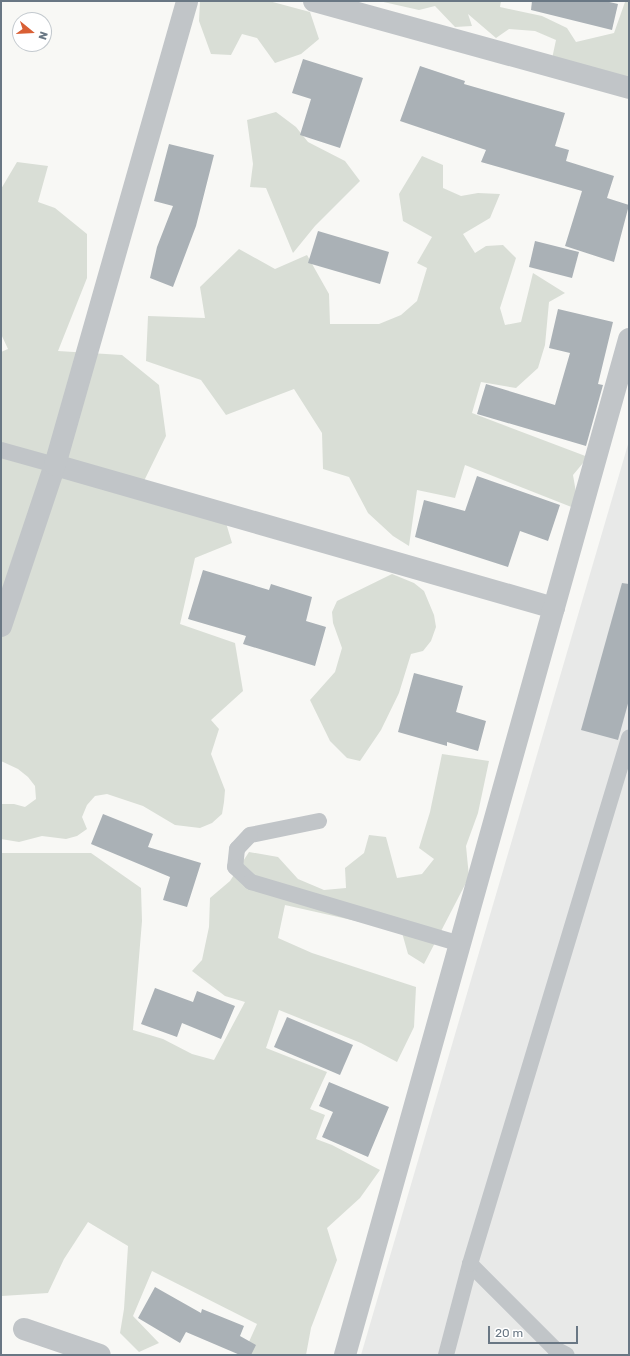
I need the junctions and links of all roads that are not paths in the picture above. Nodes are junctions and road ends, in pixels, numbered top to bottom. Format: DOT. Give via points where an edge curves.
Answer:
graph roads {
  1 [pos="186,1"];
  2 [pos="314,1"];
  3 [pos="629,88"];
  4 [pos="629,339"];
  5 [pos="625,376"];
  6 [pos="1,450"];
  7 [pos="55,465"];
  8 [pos="554,608"];
  9 [pos="1,626"];
  10 [pos="629,738"];
  11 [pos="319,821"];
  12 [pos="460,944"];
  13 [pos="470,1264"];
  14 [pos="24,1329"];
  15 [pos="560,1353"];
  16 [pos="100,1355"];
  17 [pos="345,1355"];
  18 [pos="446,1355"];
  1 -- 7 [label="street"];
  2 -- 3 [label="street"];
  4 -- 5 [label="street"];
  5 -- 8 [label="street"];
  6 -- 7 [label="lane"];
  7 -- 8 [label="street"];
  7 -- 9 [label="street"];
  8 -- 12 [label="street"];
  10 -- 13 [label="lane"];
  11 -- 12 [label="lane" via="250,835 237,849 234,867 251,882"];
  12 -- 17 [label="street"];
  13 -- 15 [label="lane"];
  13 -- 18 [label="lane"];
  14 -- 16 [label="street"];
}
